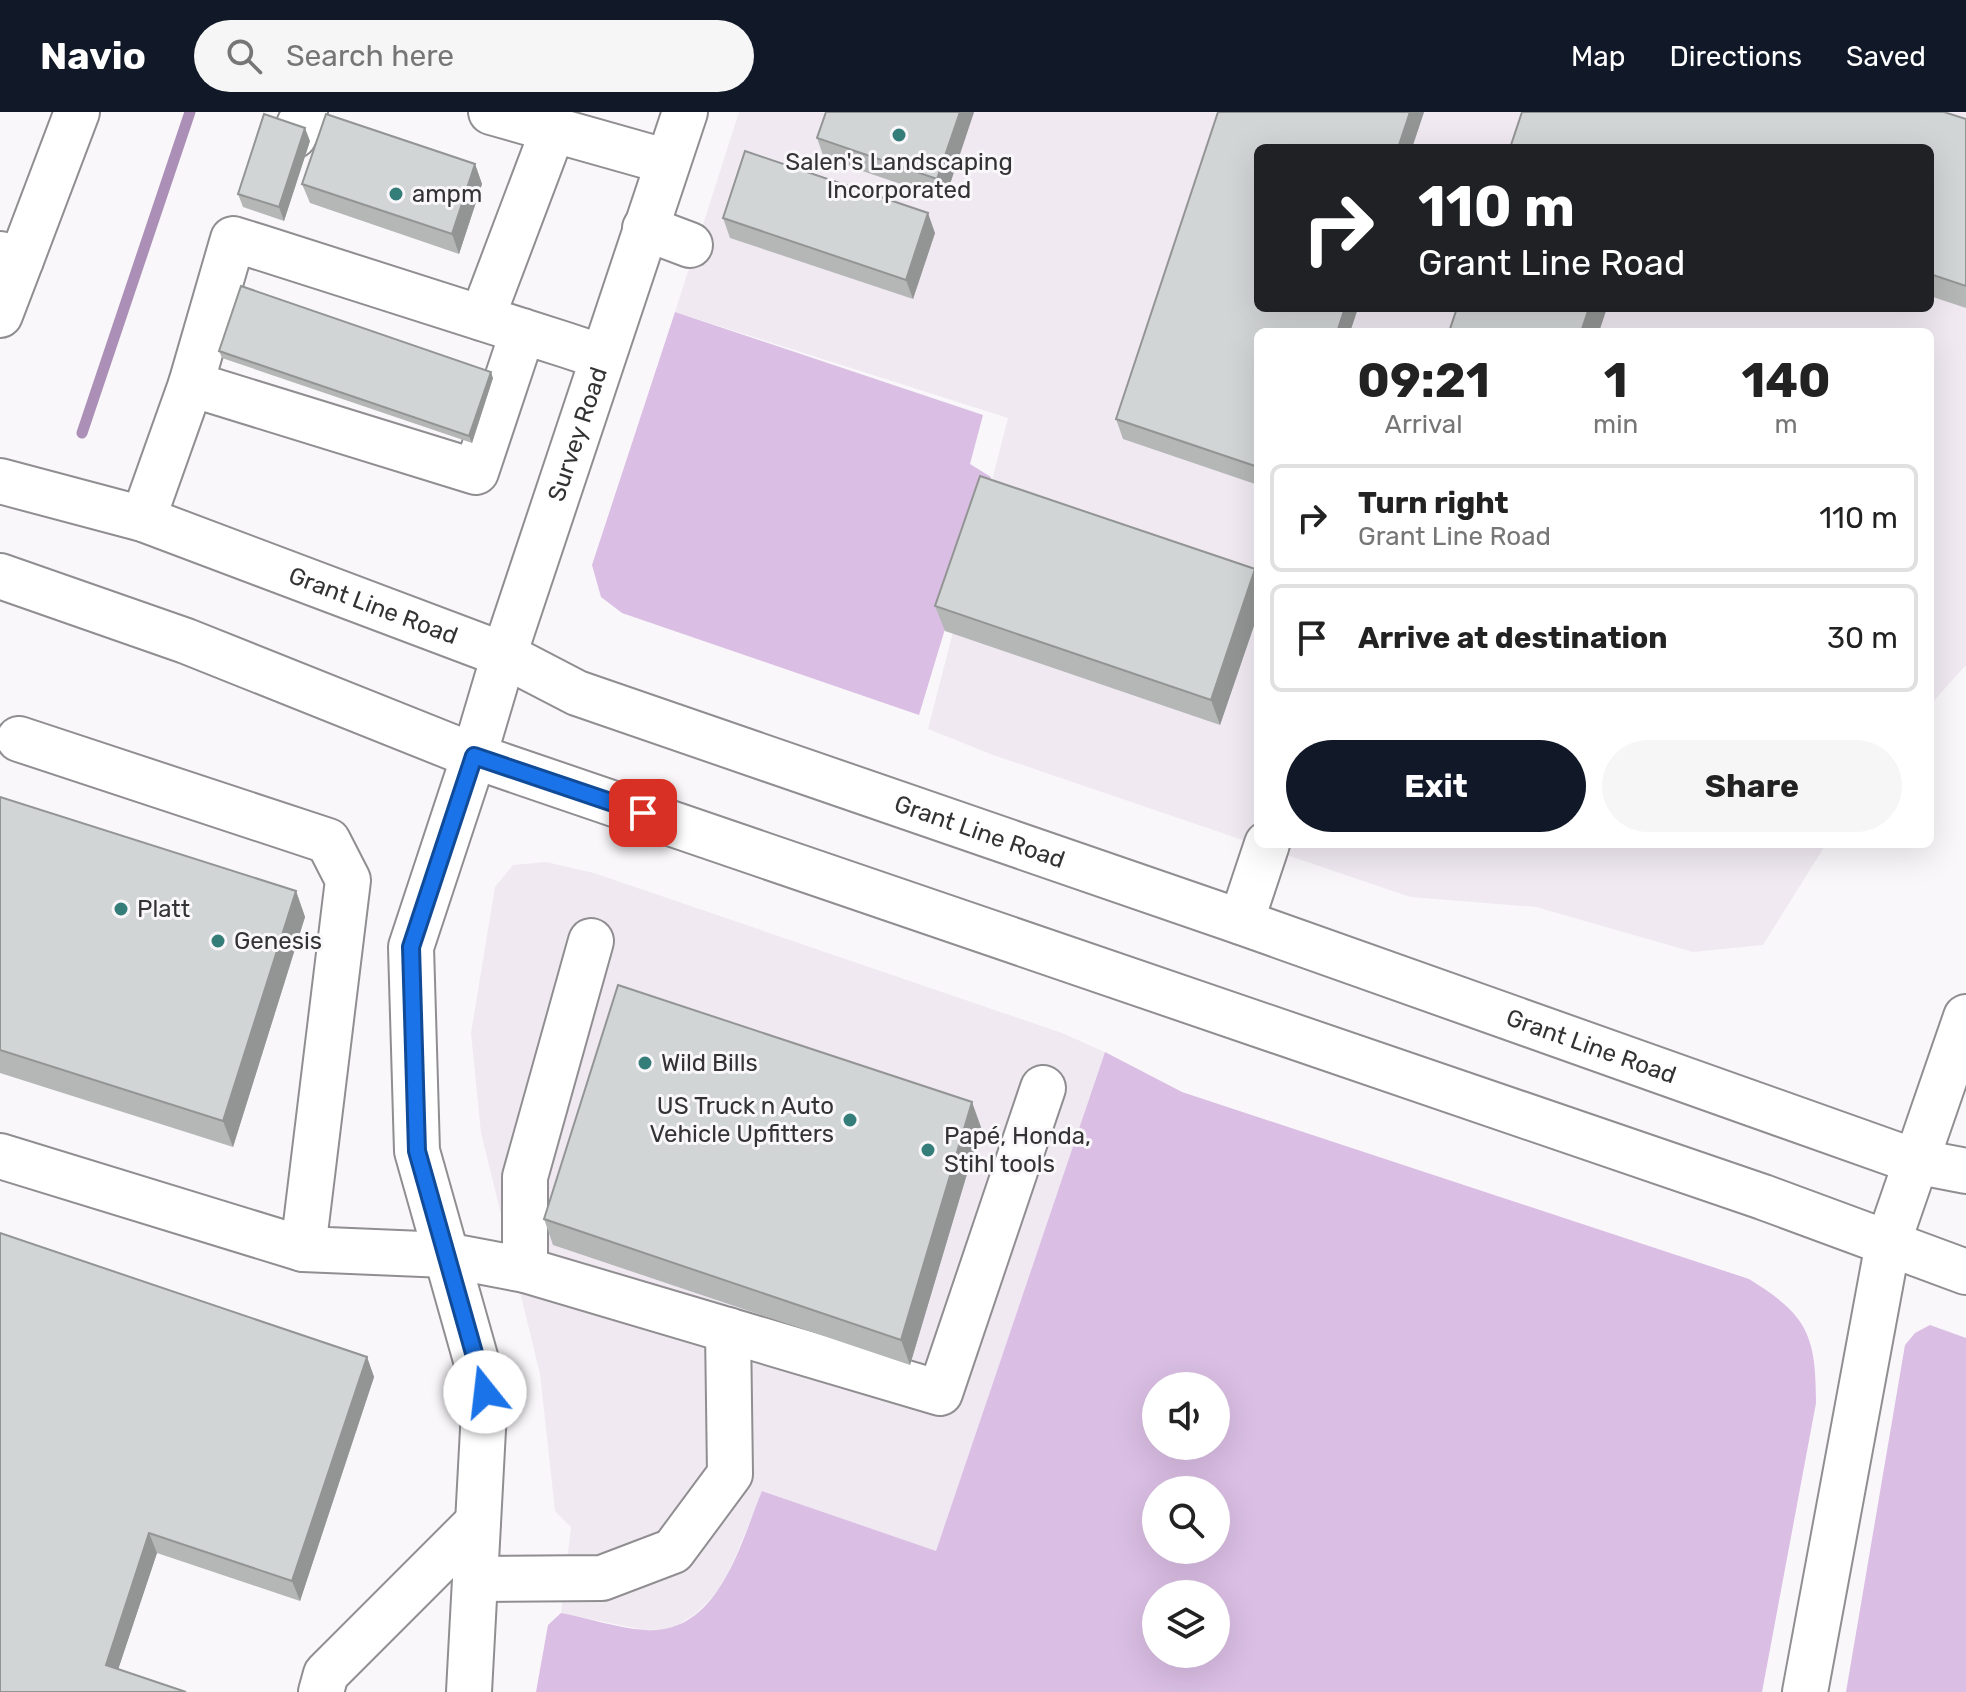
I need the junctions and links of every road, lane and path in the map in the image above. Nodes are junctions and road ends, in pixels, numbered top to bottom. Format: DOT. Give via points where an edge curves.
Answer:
graph roads {
  1 [pos="77,112"];
  2 [pos="491,112"];
  3 [pos="685,112"];
  4 [pos="553,130"];
  5 [pos="668,162"];
  6 [pos="645,228"];
  7 [pos="690,245"];
  8 [pos="11,257"];
  9 [pos="0,315"];
  10 [pos="482,318"];
  11 [pos="523,331"];
  12 [pos="602,357"];
  13 [pos="191,384"];
  14 [pos="0,481"];
  15 [pos="143,519"];
  16 [pos="0,576"];
  17 [pos="504,655"];
  18 [pos="19,739"];
  19 [pos="474,756"];
  20 [pos="1266,848"];
  21 [pos="1241,922"];
  22 [pos="591,941"];
  23 [pos="1966,1017"];
  24 [pos="1043,1088"];
  25 [pos="0,1156"];
  26 [pos="1914,1161"];
  27 [pos="1966,1171"];
  28 [pos="1888,1243"];
  29 [pos="303,1249"];
  30 [pos="446,1255"];
  31 [pos="525,1270"];
  32 [pos="1966,1272"];
  33 [pos="728,1330"];
  34 [pos="478,1522"];
  35 [pos="475,1579"];
  36 [pos="321,1692"];
  37 [pos="469,1692"];
  38 [pos="1805,1692"];
  1 -- 8 [label="main road"];
  2 -- 4 [label="main road"];
  3 -- 5 [label="main road, Survey Road"];
  4 -- 5 [label="main road"];
  4 -- 10 [label="main road"];
  5 -- 6 [label="main road, Survey Road"];
  6 -- 7 [label="main road"];
  6 -- 12 [label="main road, Survey Road"];
  8 -- 9 [label="main road"];
  10 -- 11 [label="main road"];
  10 -- 13 [label="main road" via="264,231 233,239"];
  11 -- 12 [label="main road"];
  11 -- 13 [label="main road" via="476,472"];
  12 -- 17 [label="main road, Survey Road"];
  13 -- 15 [label="main road"];
  14 -- 15 [label="main road, Grant Line Road"];
  15 -- 17 [label="main road, Grant Line Road"];
  16 -- 19 [label="main road" via="211,651"];
  17 -- 19 [label="main road, Survey Road"];
  17 -- 21 [label="main road, Grant Line Road" via="577,693"];
  18 -- 29 [label="main road" via="328,841 348,880"];
  19 -- 28 [label="main road"];
  19 -- 30 [label="main road, Survey Road" via="411,947 417,1151"];
  20 -- 21 [label="main road"];
  21 -- 26 [label="main road, Grant Line Road"];
  22 -- 31 [label="main road" via="525,1177"];
  23 -- 26 [label="main road"];
  24 -- 33 [label="main road" via="940,1393"];
  25 -- 29 [label="main road"];
  26 -- 27 [label="main road, Grant Line Road"];
  26 -- 28 [label="main road"];
  28 -- 32 [label="main road"];
  28 -- 38 [label="main road"];
  29 -- 30 [label="main road"];
  30 -- 31 [label="main road"];
  30 -- 34 [label="main road, Survey Road" via="485,1392"];
  31 -- 33 [label="main road"];
  33 -- 35 [label="main road" via="730,1474 673,1551 602,1578"];
  34 -- 35 [label="main road, Survey Road"];
  34 -- 36 [label="main road" via="326,1674"];
  35 -- 37 [label="main road, Survey Road"];
}
